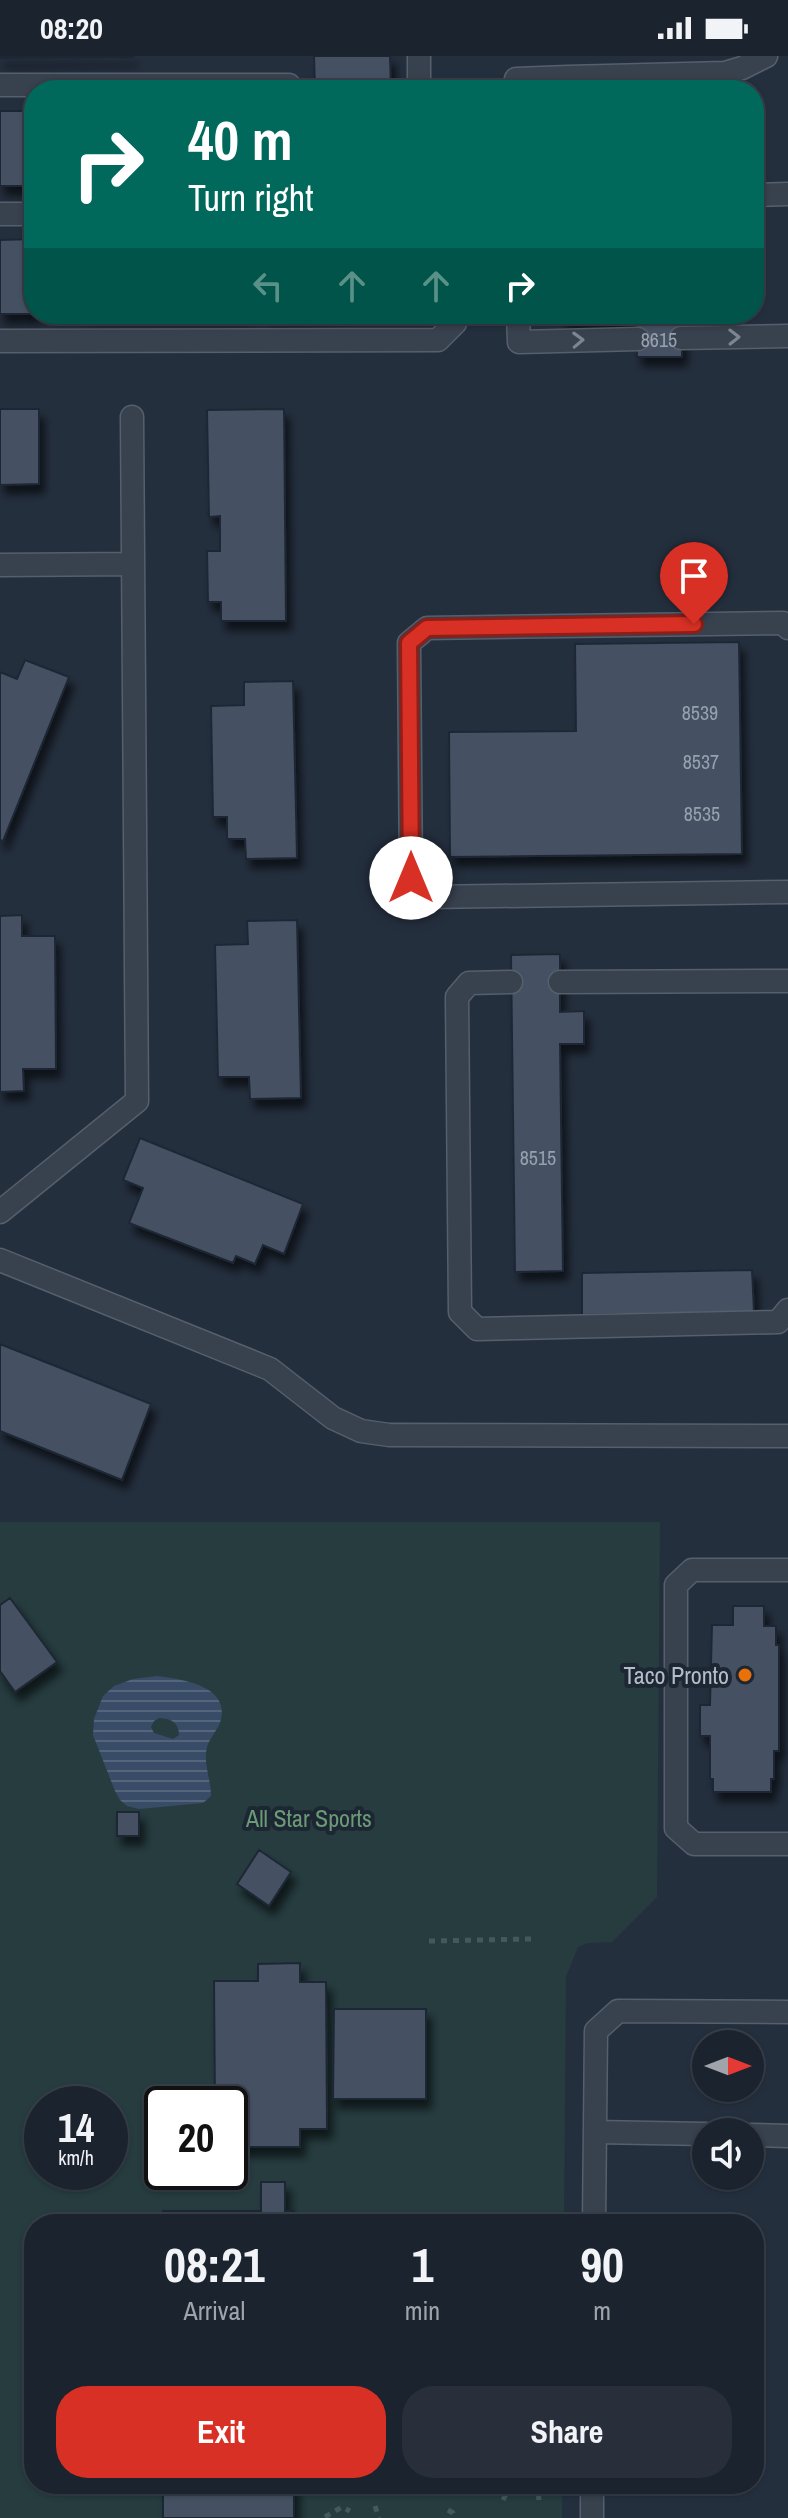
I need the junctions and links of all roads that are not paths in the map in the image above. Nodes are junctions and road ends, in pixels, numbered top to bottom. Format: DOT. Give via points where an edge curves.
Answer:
graph roads {
  1 [pos="419,56"];
  2 [pos="766,56"];
  3 [pos="516,75"];
  4 [pos="419,80"];
  5 [pos="542,80"];
  6 [pos="622,80"];
  7 [pos="0,85"];
  8 [pos="24,85"];
  9 [pos="788,194"];
  10 [pos="764,195"];
  11 [pos="0,214"];
  12 [pos="24,214"];
  13 [pos="450,324"];
  14 [pos="518,324"];
  15 [pos="788,336"];
  16 [pos="681,338"];
  17 [pos="638,339"];
  18 [pos="0,341"];
  19 [pos="132,417"];
  20 [pos="133,564"];
  21 [pos="0,565"];
  22 [pos="788,628"];
  23 [pos="788,892"];
  24 [pos="788,981"];
  25 [pos="511,982"];
  26 [pos="560,982"];
  27 [pos="0,1212"];
  28 [pos="0,1260"];
  29 [pos="788,1310"];
  30 [pos="788,1436"];
  31 [pos="788,1570"];
  32 [pos="788,1844"];
  33 [pos="788,2012"];
  34 [pos="595,2132"];
  35 [pos="692,2134"];
  36 [pos="764,2135"];
  37 [pos="788,2136"];
  38 [pos="594,2214"];
  39 [pos="592,2494"];
  40 [pos="592,2518"];
  1 -- 4 [label="lane"];
  2 -- 6 [label="lane" via="725,73"];
  3 -- 5 [label="lane"];
  7 -- 8 [label="lane"];
  9 -- 10 [label="lane"];
  11 -- 12 [label="lane"];
  13 -- 18 [label="lane" via="438,340"];
  14 -- 17 [label="lane, one-way" via="519,342"];
  16 -- 15 [label="lane, one-way"];
  19 -- 20 [label="lane"];
  20 -- 21 [label="lane"];
  20 -- 27 [label="lane" via="137,1101"];
  22 -- 23 [label="lane" via="783,623 427,628 409,643 411,878 429,897"];
  24 -- 26 [label="lane"];
  25 -- 29 [label="lane" via="469,983 457,997 460,1312 477,1329 778,1322"];
  28 -- 30 [label="lane" via="270,1369 333,1418 361,1431"];
  31 -- 32 [label="lane" via="692,1570 676,1585 676,1828 694,1844"];
  33 -- 34 [label="lane" via="618,2011 596,2031"];
  34 -- 35 [label="lane"];
  34 -- 38 [label="lane"];
  36 -- 37 [label="lane"];
  39 -- 40 [label="lane"];
}
